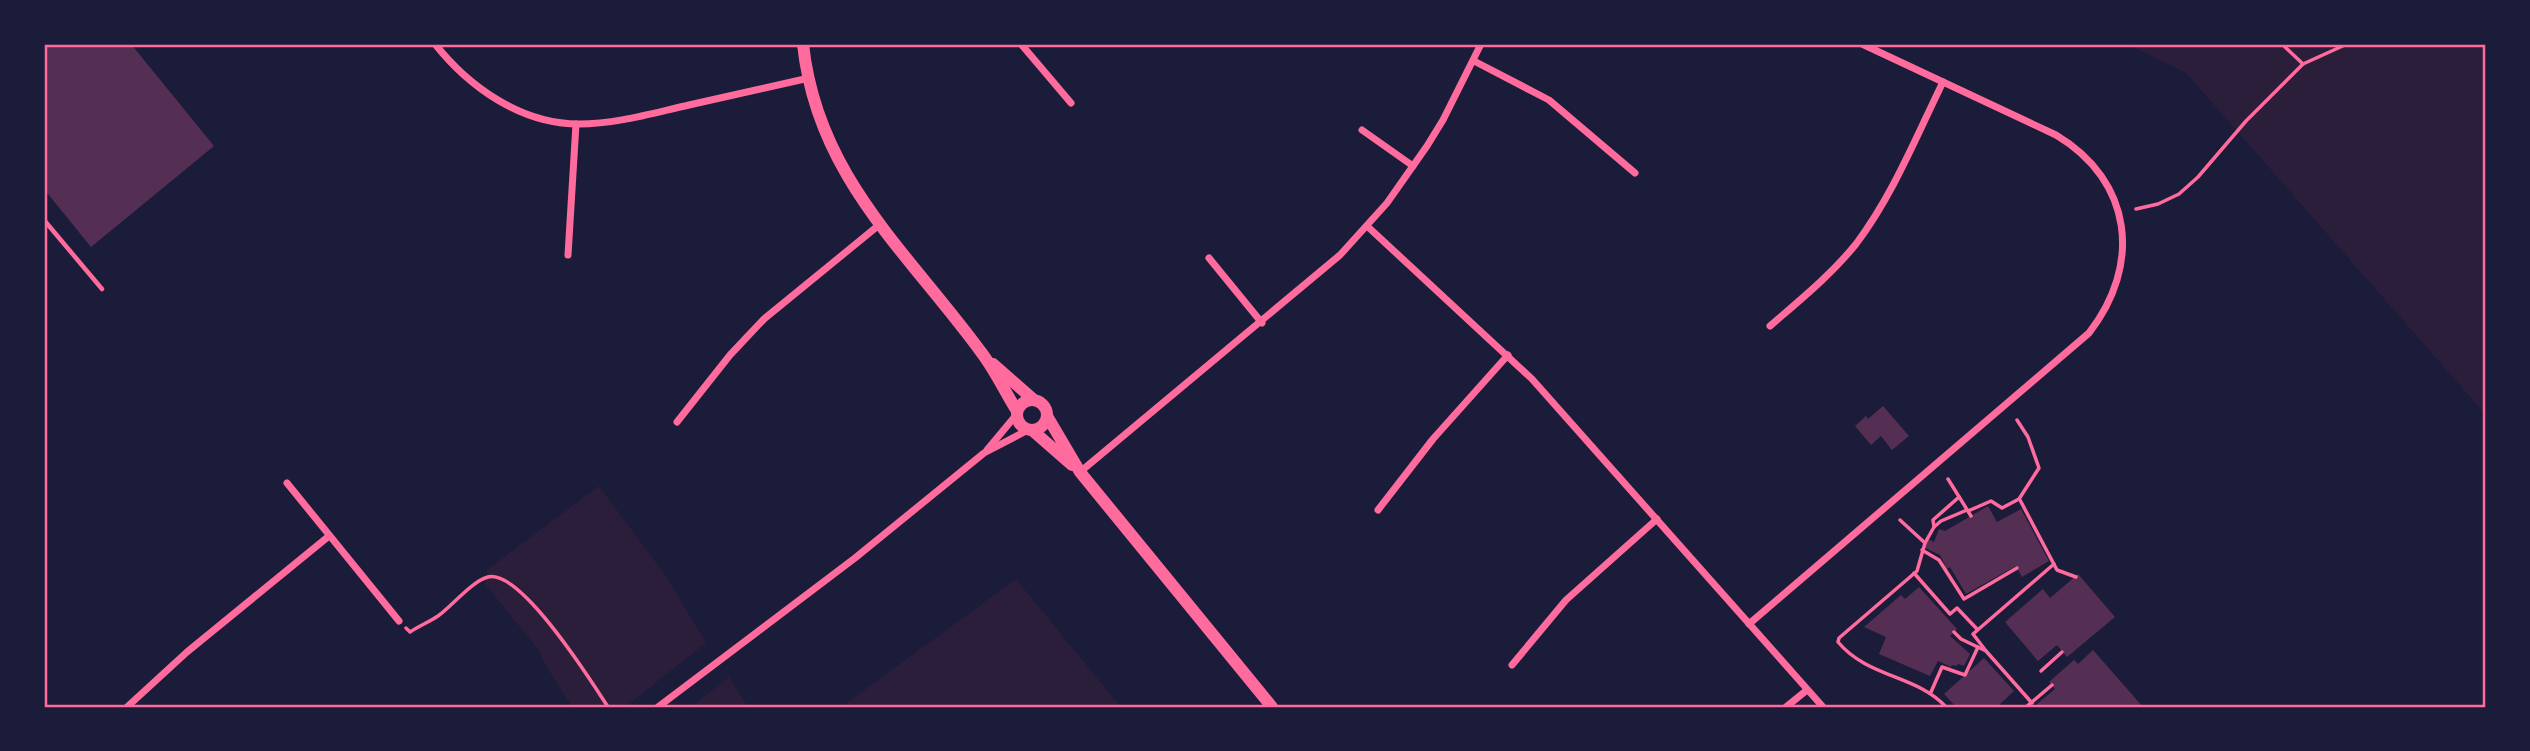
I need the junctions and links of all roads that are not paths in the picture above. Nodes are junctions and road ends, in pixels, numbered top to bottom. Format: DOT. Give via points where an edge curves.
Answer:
graph roads {
  1 [pos="435,44"];
  2 [pos="803,44"];
  3 [pos="1021,44"];
  4 [pos="1481,44"];
  5 [pos="1862,44"];
  6 [pos="1474,61"];
  7 [pos="809,78"];
  8 [pos="1943,82"];
  9 [pos="1071,103"];
  10 [pos="576,124"];
  11 [pos="1362,130"];
  12 [pos="1413,166"];
  13 [pos="1635,173"];
  14 [pos="44,220"];
  15 [pos="879,225"];
  16 [pos="1367,226"];
  17 [pos="568,255"];
  18 [pos="1209,258"];
  19 [pos="102,289"];
  20 [pos="1262,323"];
  21 [pos="1770,326"];
  22 [pos="983,354"];
  23 [pos="1508,355"];
  24 [pos="1034,400"];
  25 [pos="1017,412"];
  26 [pos="1047,416"];
  27 [pos="677,422"];
  28 [pos="1030,430"];
  29 [pos="984,453"];
  30 [pos="1080,472"];
  31 [pos="287,483"];
  32 [pos="1378,510"];
  33 [pos="1657,519"];
  34 [pos="329,536"];
  35 [pos="399,621"];
  36 [pos="1749,624"];
  37 [pos="1512,665"];
  38 [pos="1807,690"];
  39 [pos="127,707"];
  40 [pos="658,707"];
  41 [pos="1272,707"];
  42 [pos="1786,707"];
  43 [pos="1823,707"];
  1 -- 10 [label="street" via="463,76 504,104"];
  2 -- 7 [label="street"];
  3 -- 9 [label="street"];
  4 -- 6 [label="street"];
  5 -- 8 [label="street"];
  6 -- 12 [label="street"];
  6 -- 13 [label="street" via="1549,100"];
  7 -- 10 [label="street" via="633,118"];
  7 -- 15 [label="street" via="839,160"];
  8 -- 21 [label="street" via="1870,225 1838,264"];
  8 -- 36 [label="street" via="2056,135 2095,168 2111,195 2122,228 2118,281 2104,312 2076,346"];
  10 -- 17 [label="street"];
  11 -- 12 [label="street"];
  12 -- 16 [label="street"];
  14 -- 19 [label="lane"];
  15 -- 22 [label="street"];
  15 -- 27 [label="street" via="764,319"];
  16 -- 20 [label="street"];
  16 -- 23 [label="street"];
  18 -- 20 [label="street"];
  20 -- 30 [label="street"];
  22 -- 24 [label="street"];
  22 -- 25 [label="street"];
  23 -- 32 [label="street"];
  23 -- 33 [label="street"];
  24 -- 25 [label="street" via="1022,403"];
  24 -- 26 [label="street" via="1045,407"];
  25 -- 28 [label="street" via="1021,425"];
  25 -- 29 [label="street"];
  26 -- 28 [label="street" via="1044,424"];
  26 -- 30 [label="street"];
  28 -- 29 [label="street"];
  28 -- 30 [label="street"];
  29 -- 40 [label="street" via="855,558"];
  30 -- 41 [label="street"];
  31 -- 34 [label="street"];
  33 -- 36 [label="street"];
  33 -- 37 [label="street" via="1566,600"];
  34 -- 35 [label="street"];
  34 -- 39 [label="street"];
  36 -- 38 [label="street"];
  38 -- 42 [label="street"];
  38 -- 43 [label="street"];
}
